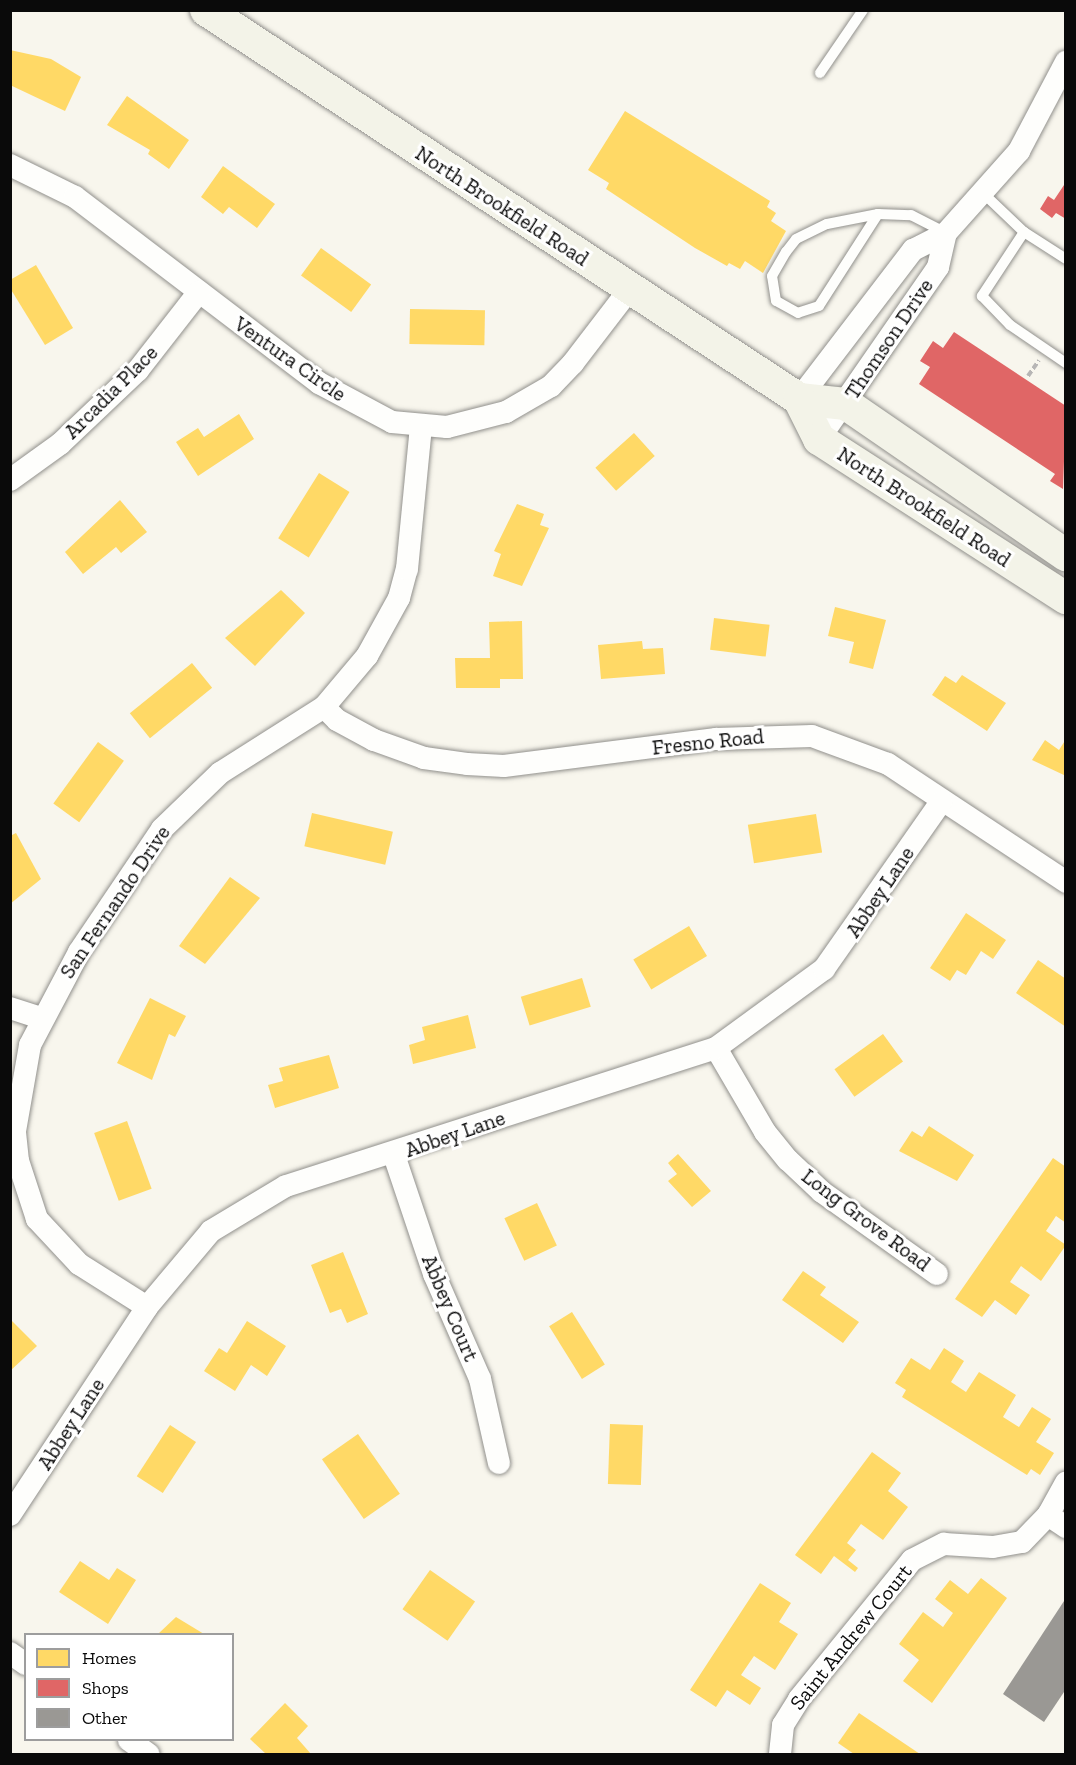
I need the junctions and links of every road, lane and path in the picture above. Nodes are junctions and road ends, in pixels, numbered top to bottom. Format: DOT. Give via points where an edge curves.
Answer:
graph roads {
  1 [pos="206,10"];
  2 [pos="863,10"];
  3 [pos="1065,62"];
  4 [pos="820,73"];
  5 [pos="10,165"];
  6 [pos="983,193"];
  7 [pos="878,213"];
  8 [pos="1024,232"];
  9 [pos="946,233"];
  10 [pos="1065,260"];
  11 [pos="629,290"];
  12 [pos="199,292"];
  13 [pos="1065,363"];
  14 [pos="799,399"];
  15 [pos="846,404"];
  16 [pos="421,427"];
  17 [pos="819,439"];
  18 [pos="10,480"];
  19 [pos="1065,555"];
  20 [pos="1065,597"];
  21 [pos="324,707"];
  22 [pos="941,802"];
  23 [pos="1065,882"];
  24 [pos="10,1008"];
  25 [pos="40,1018"];
  26 [pos="716,1048"];
  27 [pos="394,1155"];
  28 [pos="937,1274"];
  29 [pos="147,1307"];
  30 [pos="499,1463"];
  31 [pos="1065,1483"];
  32 [pos="10,1515"];
  33 [pos="1057,1521"];
  34 [pos="10,1653"];
  35 [pos="24,1663"];
  36 [pos="130,1741"];
  37 [pos="148,1755"];
  38 [pos="780,1755"];
  1 -- 11 [label="street, North Brookfield Road"];
  2 -- 4 [label="lane"];
  3 -- 6 [label="street, Thomson Drive" via="1019,151"];
  5 -- 12 [label="street, Ventura Circle" via="75,197"];
  6 -- 8 [label="lane"];
  6 -- 9 [label="street, Thomson Drive"];
  7 -- 7 [label="lane" via="827,224 796,239 772,276 776,301 798,313 819,306"];
  7 -- 9 [label="lane" via="911,215"];
  8 -- 10 [label="lane"];
  8 -- 13 [label="lane" via="982,296 1010,325"];
  9 -- 14 [label="street, Thomson Drive" via="913,250"];
  9 -- 15 [label="street, Thomson Drive" via="938,267"];
  11 -- 14 [label="street, North Brookfield Road"];
  11 -- 16 [label="street, Ventura Circle" via="550,386 506,412 473,423"];
  12 -- 16 [label="street, Ventura Circle" via="344,399 392,422"];
  12 -- 18 [label="street, Arcadia Place" via="138,370 60,444"];
  14 -- 15 [label="street, North Brookfield Road"];
  14 -- 17 [label="street, North Brookfield Road"];
  15 -- 17 [label="street, Thomson Drive"];
  15 -- 19 [label="street, North Brookfield Road"];
  16 -- 21 [label="street, San Fernando Drive" via="414,538 399,598 367,656"];
  17 -- 20 [label="street, North Brookfield Road"];
  21 -- 22 [label="street, Fresno Road" via="337,720 374,740 424,758 466,764 504,766 716,739 812,736 888,764"];
  21 -- 25 [label="street, San Fernando Drive" via="220,773 182,806 144,852"];
  22 -- 23 [label="street, Fresno Road"];
  22 -- 26 [label="street, Abbey Lane" via="824,969"];
  24 -- 25 [label="street"];
  25 -- 29 [label="street, San Fernando Drive" via="17,1111 18,1161 27,1192 52,1239 79,1264"];
  26 -- 27 [label="street, Abbey Lane"];
  26 -- 28 [label="street, Long Grove Road" via="765,1132 788,1160 822,1192"];
  27 -- 29 [label="street, Abbey Lane" via="336,1169 259,1198 190,1250"];
  27 -- 30 [label="street, Abbey Court" via="434,1274 480,1379"];
  29 -- 32 [label="street, Abbey Lane"];
  31 -- 33 [label="street, Saint Andrew Court"];
  33 -- 38 [label="street, Saint Andrew Court" via="1022,1542 993,1547 944,1544 912,1560 799,1699 783,1725"];
  34 -- 35 [label="street"];
  36 -- 37 [label="street"];
}
